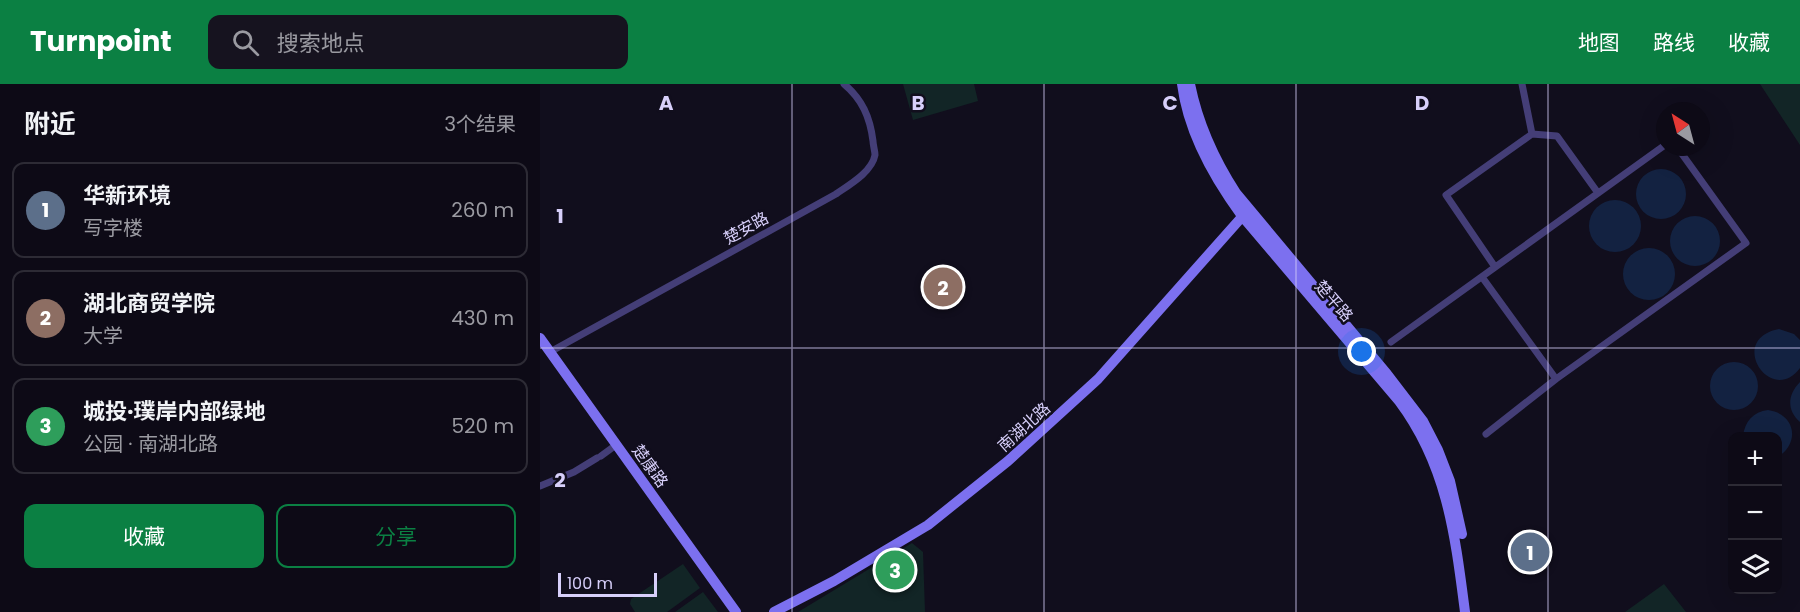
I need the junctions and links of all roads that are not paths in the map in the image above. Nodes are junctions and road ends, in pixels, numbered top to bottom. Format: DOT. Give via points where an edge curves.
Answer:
graph roads {
  1 [pos="844,84"];
  2 [pos="1182,84"];
  3 [pos="1191,84"];
  4 [pos="1522,84"];
  5 [pos="1532,134"];
  6 [pos="1656,151"];
  7 [pos="1683,156"];
  8 [pos="1598,193"];
  9 [pos="1245,212"];
  10 [pos="1495,267"];
  11 [pos="1482,277"];
  12 [pos="540,338"];
  13 [pos="1391,342"];
  14 [pos="550,352"];
  15 [pos="1556,379"];
  16 [pos="1486,434"];
  17 [pos="616,445"];
  18 [pos="540,486"];
  19 [pos="736,612"];
  20 [pos="774,612"];
  21 [pos="1465,612"];
  22 [pos="1472,612"];
  1 -- 14 [label="street, 楚安路" via="866,110 875,155 867,170 836,194"];
  2 -- 9 [label="main road, 楚平路" via="1204,153 1229,198"];
  3 -- 9 [label="main road, 楚平路" via="1210,149"];
  4 -- 5 [label="street"];
  5 -- 8 [label="street" via="1557,136"];
  5 -- 10 [label="street" via="1446,195"];
  6 -- 8 [label="street"];
  7 -- 15 [label="street" via="1746,243"];
  8 -- 10 [label="street"];
  9 -- 20 [label="main road, 南湖北路" via="1098,378 1008,461 928,525"];
  9 -- 21 [label="main road, 楚平路" via="1416,425 1443,485 1454,529"];
  9 -- 22 [label="main road, 楚平路" via="1387,374 1428,430 1456,504"];
  10 -- 11 [label="street"];
  11 -- 13 [label="street"];
  11 -- 15 [label="street"];
  12 -- 14 [label="main road, 楚康路"];
  14 -- 17 [label="main road, 楚康路"];
  15 -- 16 [label="street"];
  17 -- 18 [label="street" via="574,472"];
  17 -- 19 [label="main road, 楚康路"];
}
